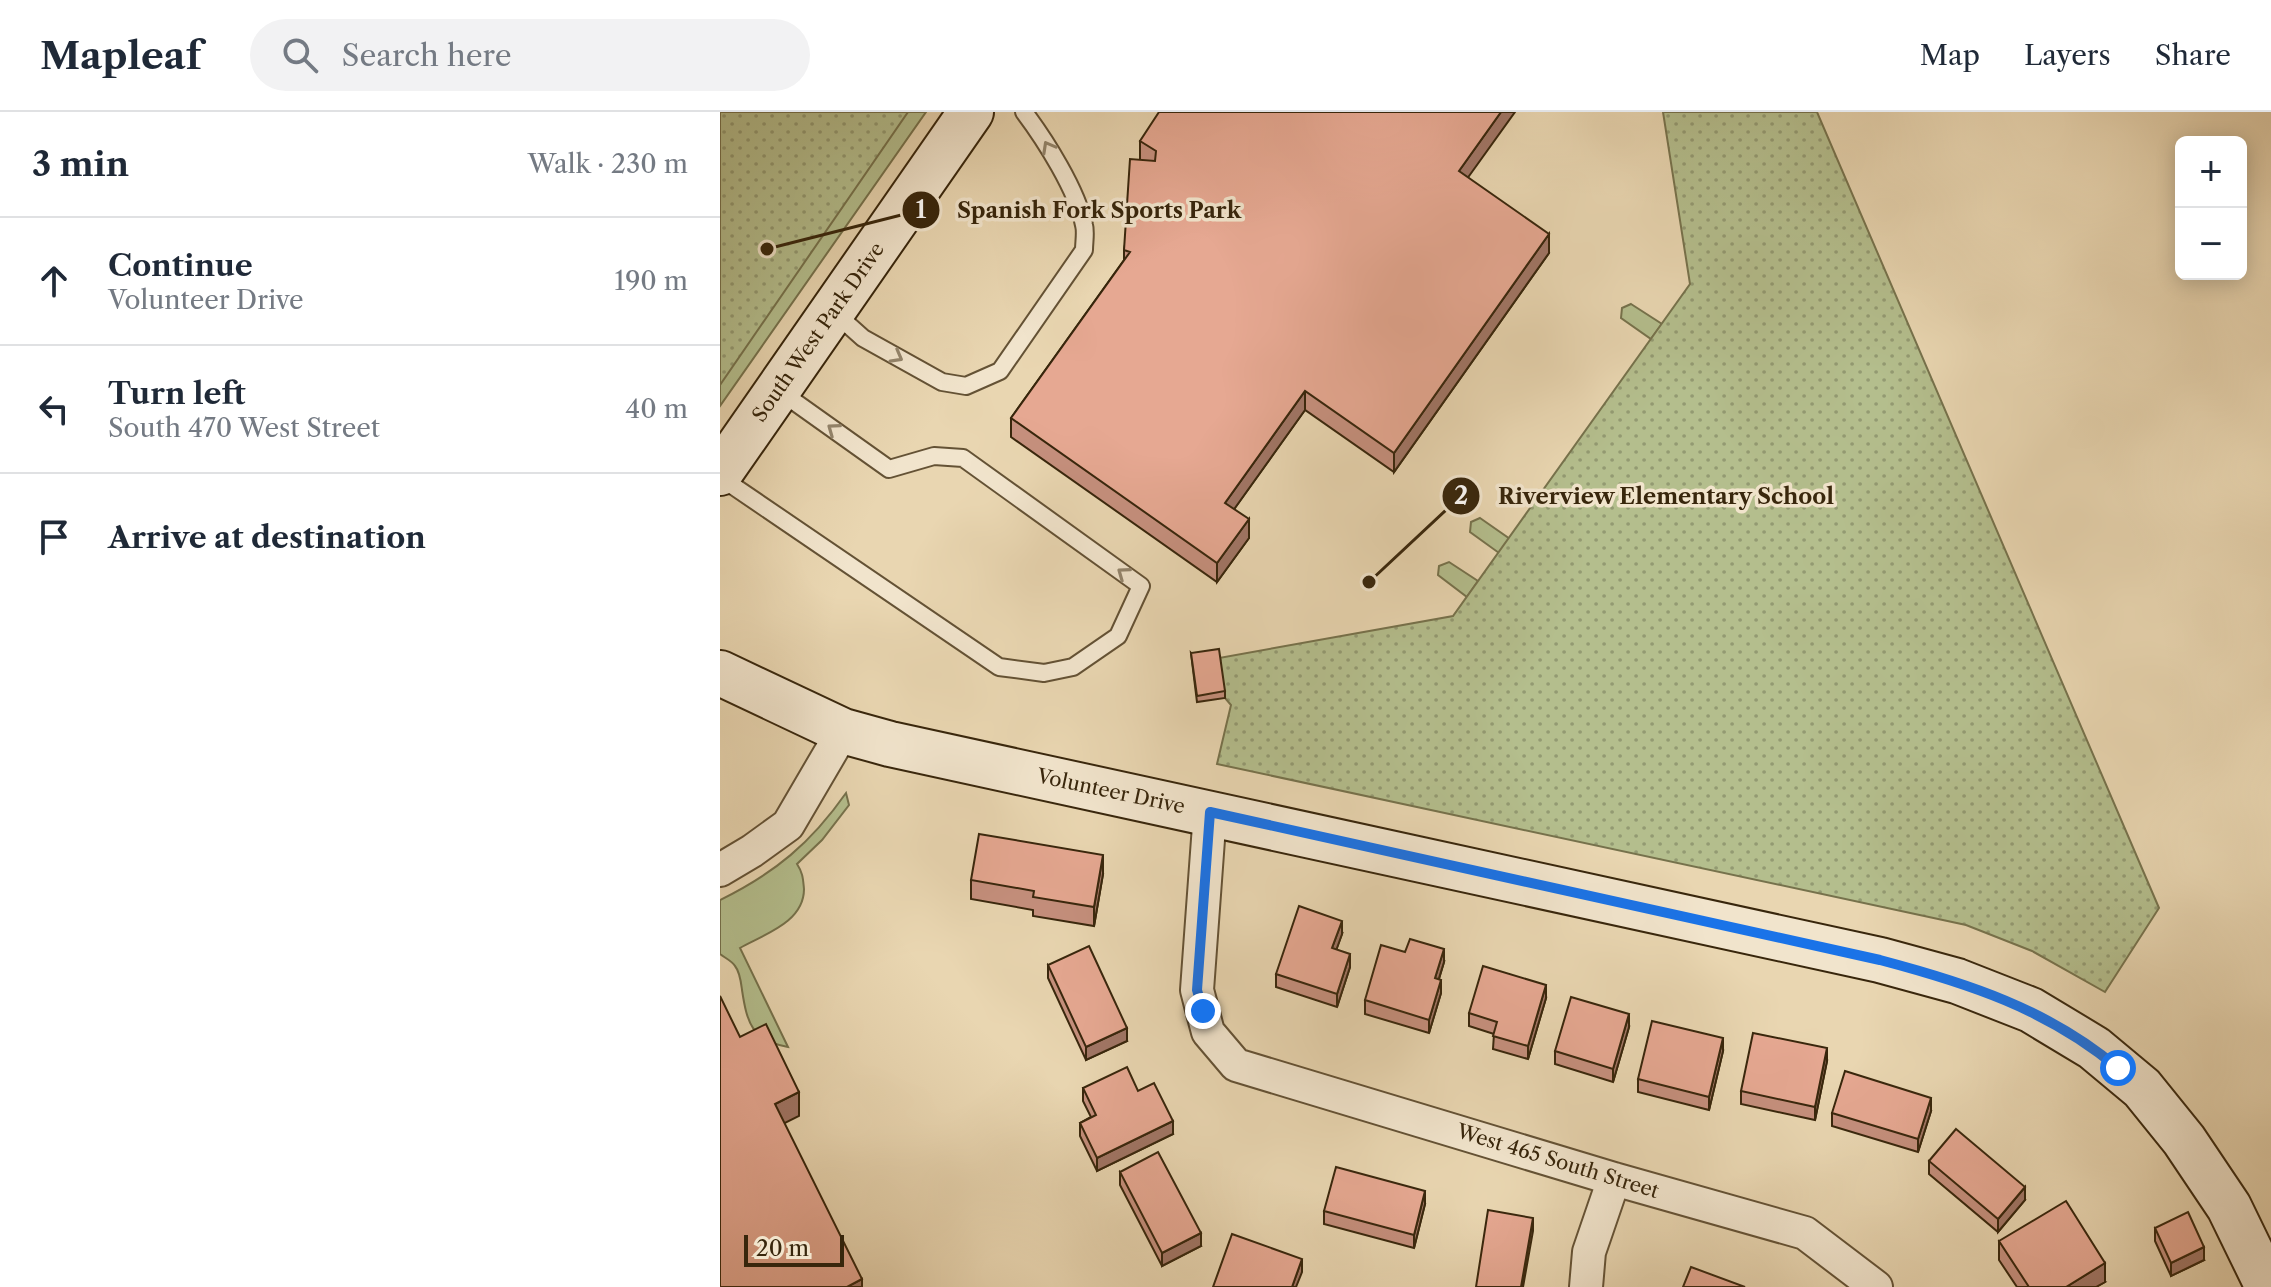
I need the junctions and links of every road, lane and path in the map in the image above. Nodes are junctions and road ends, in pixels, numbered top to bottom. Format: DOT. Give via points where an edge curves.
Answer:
graph roads {
  1 [pos="971,112"];
  2 [pos="1024,112"];
  3 [pos="834,312"];
  4 [pos="777,389"];
  5 [pos="720,475"];
  6 [pos="720,673"];
  7 [pos="843,731"];
  8 [pos="1210,812"];
  9 [pos="720,870"];
  10 [pos="1614,1179"];
  11 [pos="1872,1284"];
  12 [pos="1586,1287"];
  13 [pos="2268,1287"];
  1 -- 3 [label="street, South West Park Drive"];
  3 -- 2 [label="lane, one-way" via="863,338 942,382 966,386 1000,371 1084,250 1085,226 1075,200"];
  3 -- 4 [label="street, South West Park Drive"];
  4 -- 5 [label="street, South West Park Drive"];
  5 -- 4 [label="lane, one-way" via="999,667 1044,673 1073,667 1118,636 1141,586 963,458 934,456 889,469"];
  6 -- 7 [label="street, Volunteer Drive"];
  7 -- 8 [label="street, Volunteer Drive"];
  7 -- 9 [label="street" via="788,825"];
  8 -- 10 [label="street, West 465 South Street" via="1197,990 1208,1032 1236,1065"];
  8 -- 13 [label="street, Volunteer Drive" via="1864,956 1957,981 2043,1018 2094,1048 2142,1088 2229,1207"];
  10 -- 11 [label="street, West 465 South Street" via="1805,1233"];
  10 -- 12 [label="street" via="1589,1252"];
}
